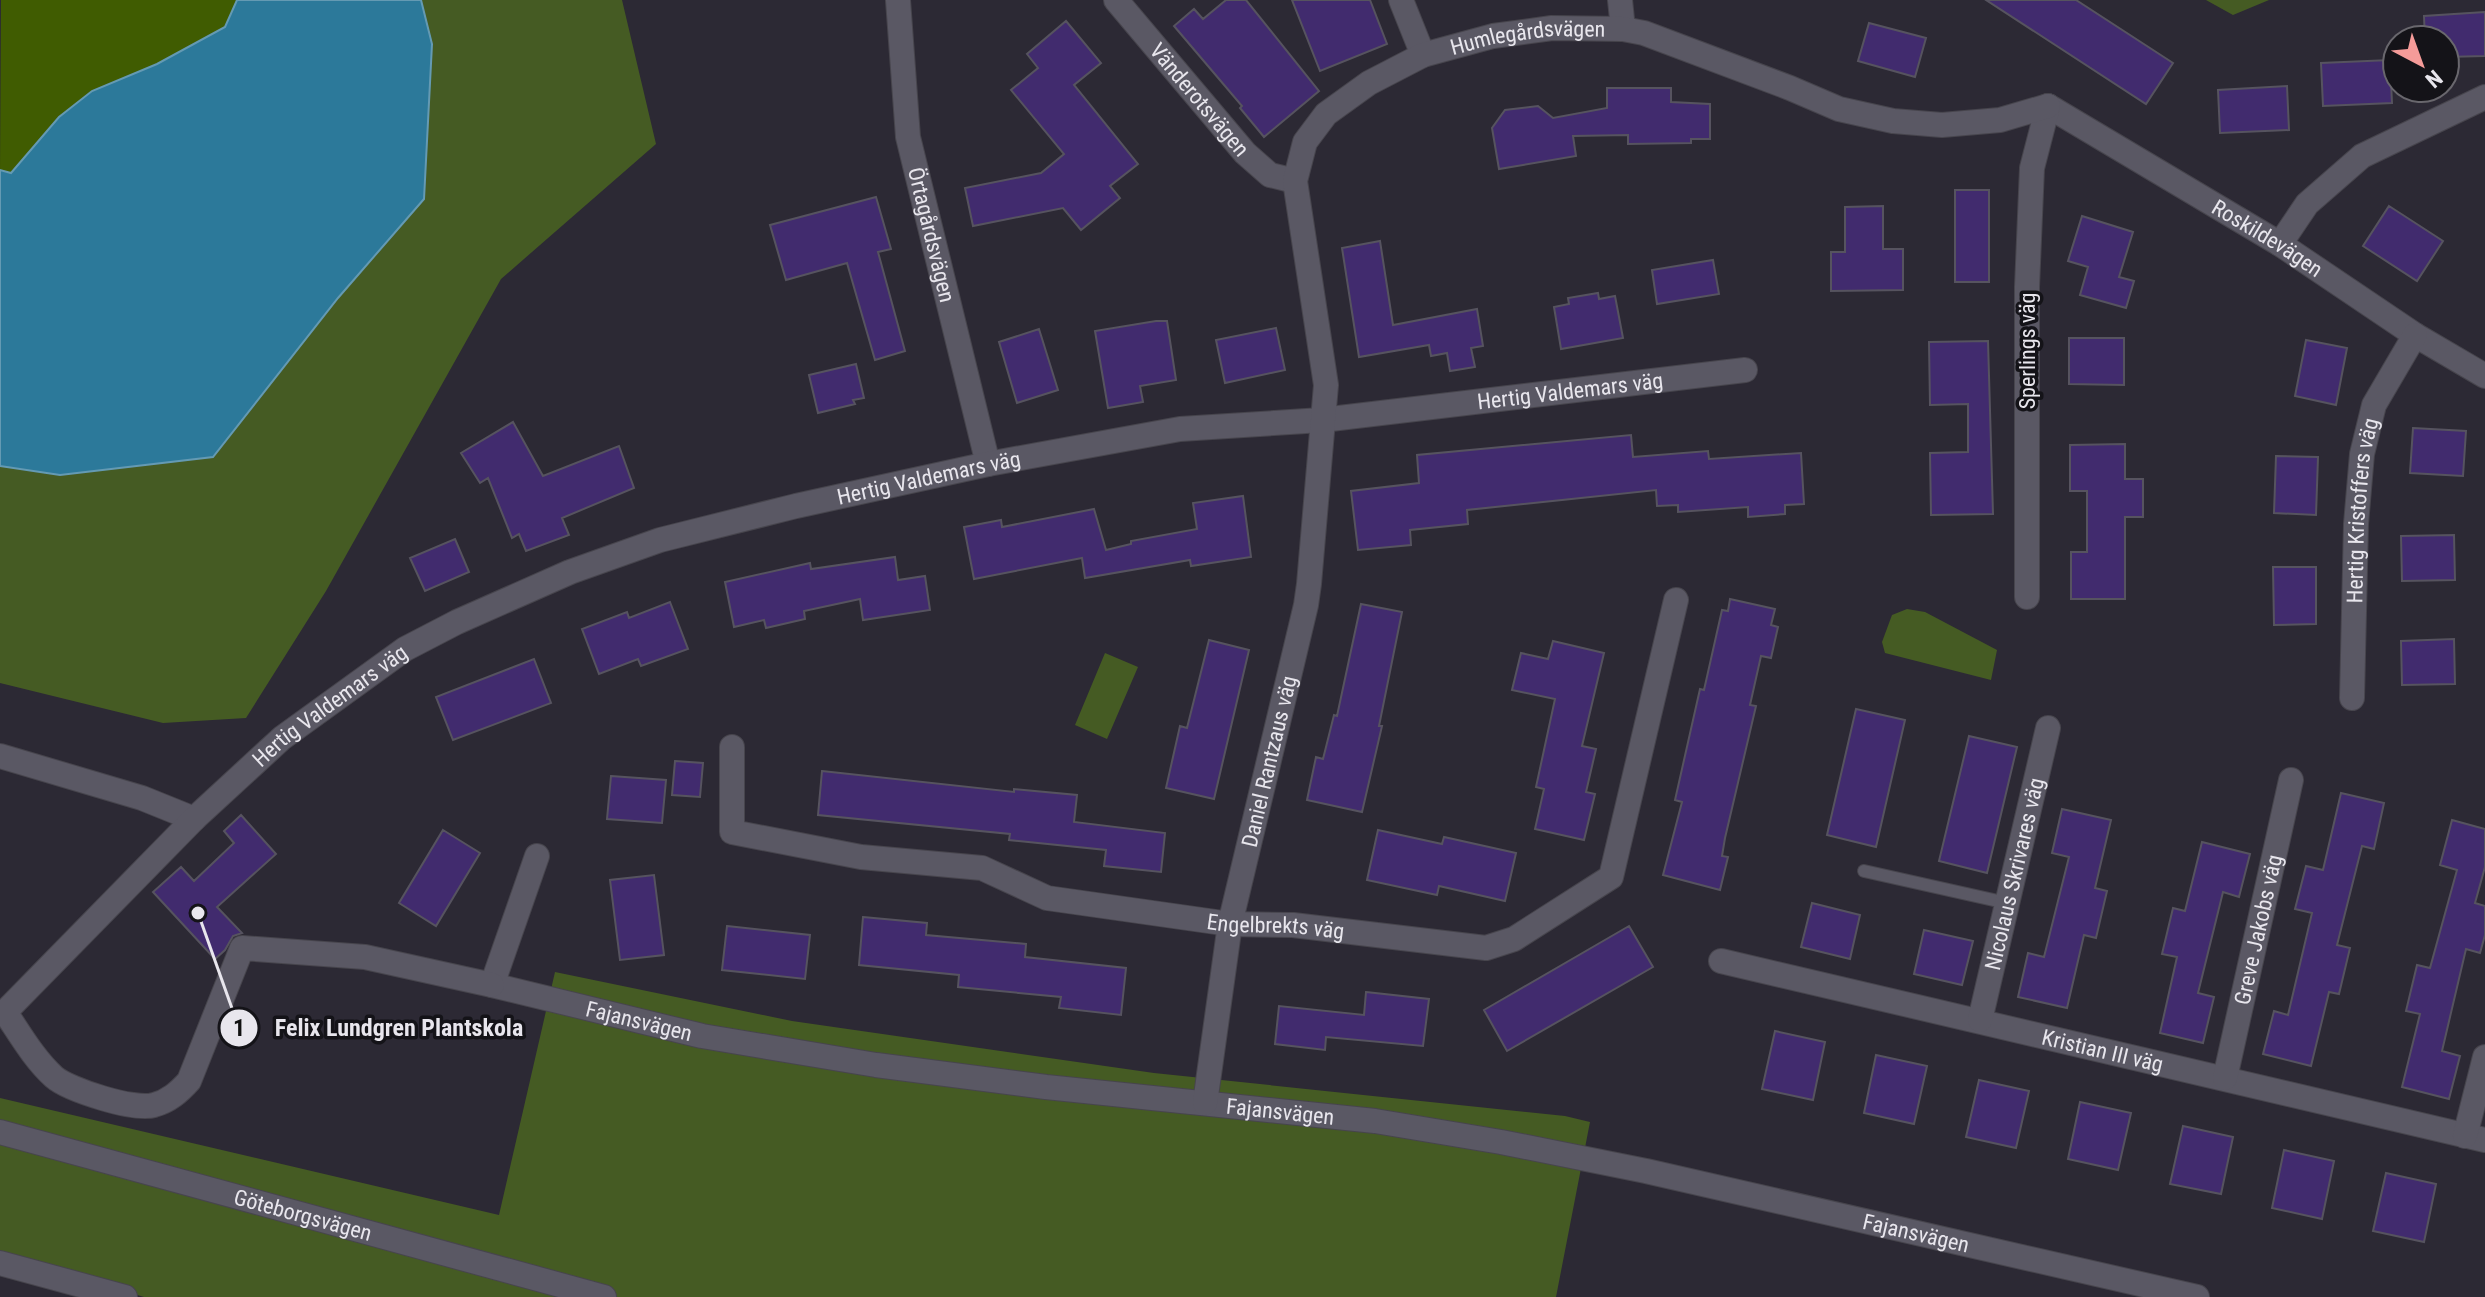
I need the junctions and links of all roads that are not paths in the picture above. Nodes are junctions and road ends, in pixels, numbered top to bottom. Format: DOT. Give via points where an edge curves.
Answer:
graph roads {
  1 [pos="898,0"];
  2 [pos="1116,0"];
  3 [pos="1401,0"];
  4 [pos="1620,0"];
  5 [pos="1623,29"];
  6 [pos="1423,55"];
  7 [pos="2485,97"];
  8 [pos="2048,106"];
  9 [pos="1295,181"];
  10 [pos="2280,244"];
  11 [pos="2415,335"];
  12 [pos="1745,370"];
  13 [pos="2485,376"];
  14 [pos="1322,420"];
  15 [pos="988,464"];
  16 [pos="2027,597"];
  17 [pos="1676,600"];
  18 [pos="2352,698"];
  19 [pos="2048,728"];
  20 [pos="732,747"];
  21 [pos="0,756"];
  22 [pos="2291,780"];
  23 [pos="194,819"];
  24 [pos="537,856"];
  25 [pos="1864,871"];
  26 [pos="2007,903"];
  27 [pos="1230,924"];
  28 [pos="1721,961"];
  29 [pos="492,985"];
  30 [pos="5,1012"];
  31 [pos="1980,1020"];
  32 [pos="2485,1057"];
  33 [pos="2225,1078"];
  34 [pos="1205,1103"];
  35 [pos="0,1132"];
  36 [pos="2475,1138"];
  37 [pos="0,1263"];
  38 [pos="125,1297"];
  39 [pos="604,1297"];
  40 [pos="2197,1297"];
  1 -- 15 [label="street, Örtagårdsvägen" via="908,137"];
  2 -- 9 [label="street, Vänderotsvägen" via="1245,153 1270,175"];
  3 -- 6 [label="street"];
  4 -- 5 [label="street"];
  5 -- 6 [label="street, Humlegårdsvägen" via="1552,28 1493,36"];
  5 -- 8 [label="street, Humlegårdsvägen" via="1716,59 1839,109 1893,121 2000,120"];
  6 -- 9 [label="street, Humlegårdsvägen" via="1369,83 1326,114 1305,142"];
  7 -- 10 [label="street" via="2362,156 2307,204"];
  8 -- 10 [label="street, Roskildevägen"];
  8 -- 16 [label="street, Sperlings väg" via="2032,168"];
  9 -- 14 [label="street, Humlegårdsvägen" via="1326,385"];
  10 -- 11 [label="street, Roskildevägen"];
  11 -- 13 [label="street, Roskildevägen"];
  11 -- 18 [label="street, Hertig Kristoffers väg" via="2374,405 2362,454"];
  12 -- 14 [label="street, Hertig Valdemars väg"];
  14 -- 15 [label="street, Hertig Valdemars väg" via="1180,429"];
  14 -- 27 [label="street, Daniel Rantzaus väg" via="1306,605"];
  15 -- 23 [label="street, Hertig Valdemars väg" via="660,540 471,615 405,649 282,738"];
  17 -- 27 [label="street, Engelbrekts väg" via="1611,877 1514,939 1486,948 1293,925"];
  19 -- 26 [label="street, Nicolaus Skrivares väg"];
  20 -- 27 [label="street, Engelbrekts väg" via="732,832 861,857 982,868 1047,898"];
  21 -- 23 [label="street"];
  22 -- 33 [label="street, Greve Jakobs väg"];
  23 -- 30 [label="street, Hertig Valdemars väg"];
  24 -- 29 [label="street"];
  25 -- 26 [label="lane"];
  26 -- 31 [label="street, Nicolaus Skrivares väg"];
  27 -- 34 [label="street, Daniel Rantzaus väg"];
  28 -- 31 [label="street, Kristian III väg"];
  29 -- 30 [label="street, Fajansvägen" via="365,957 242,948 189,1081 151,1107 100,1099 55,1078"];
  29 -- 34 [label="street, Fajansvägen" via="702,1036 847,1061"];
  31 -- 33 [label="street, Kristian III väg"];
  32 -- 36 [label="street"];
  33 -- 36 [label="street, Kristian III väg"];
  34 -- 40 [label="street, Fajansvägen" via="1375,1121 1515,1145"];
  35 -- 39 [label="street, Göteborgsvägen"];
  37 -- 38 [label="street"];
}
